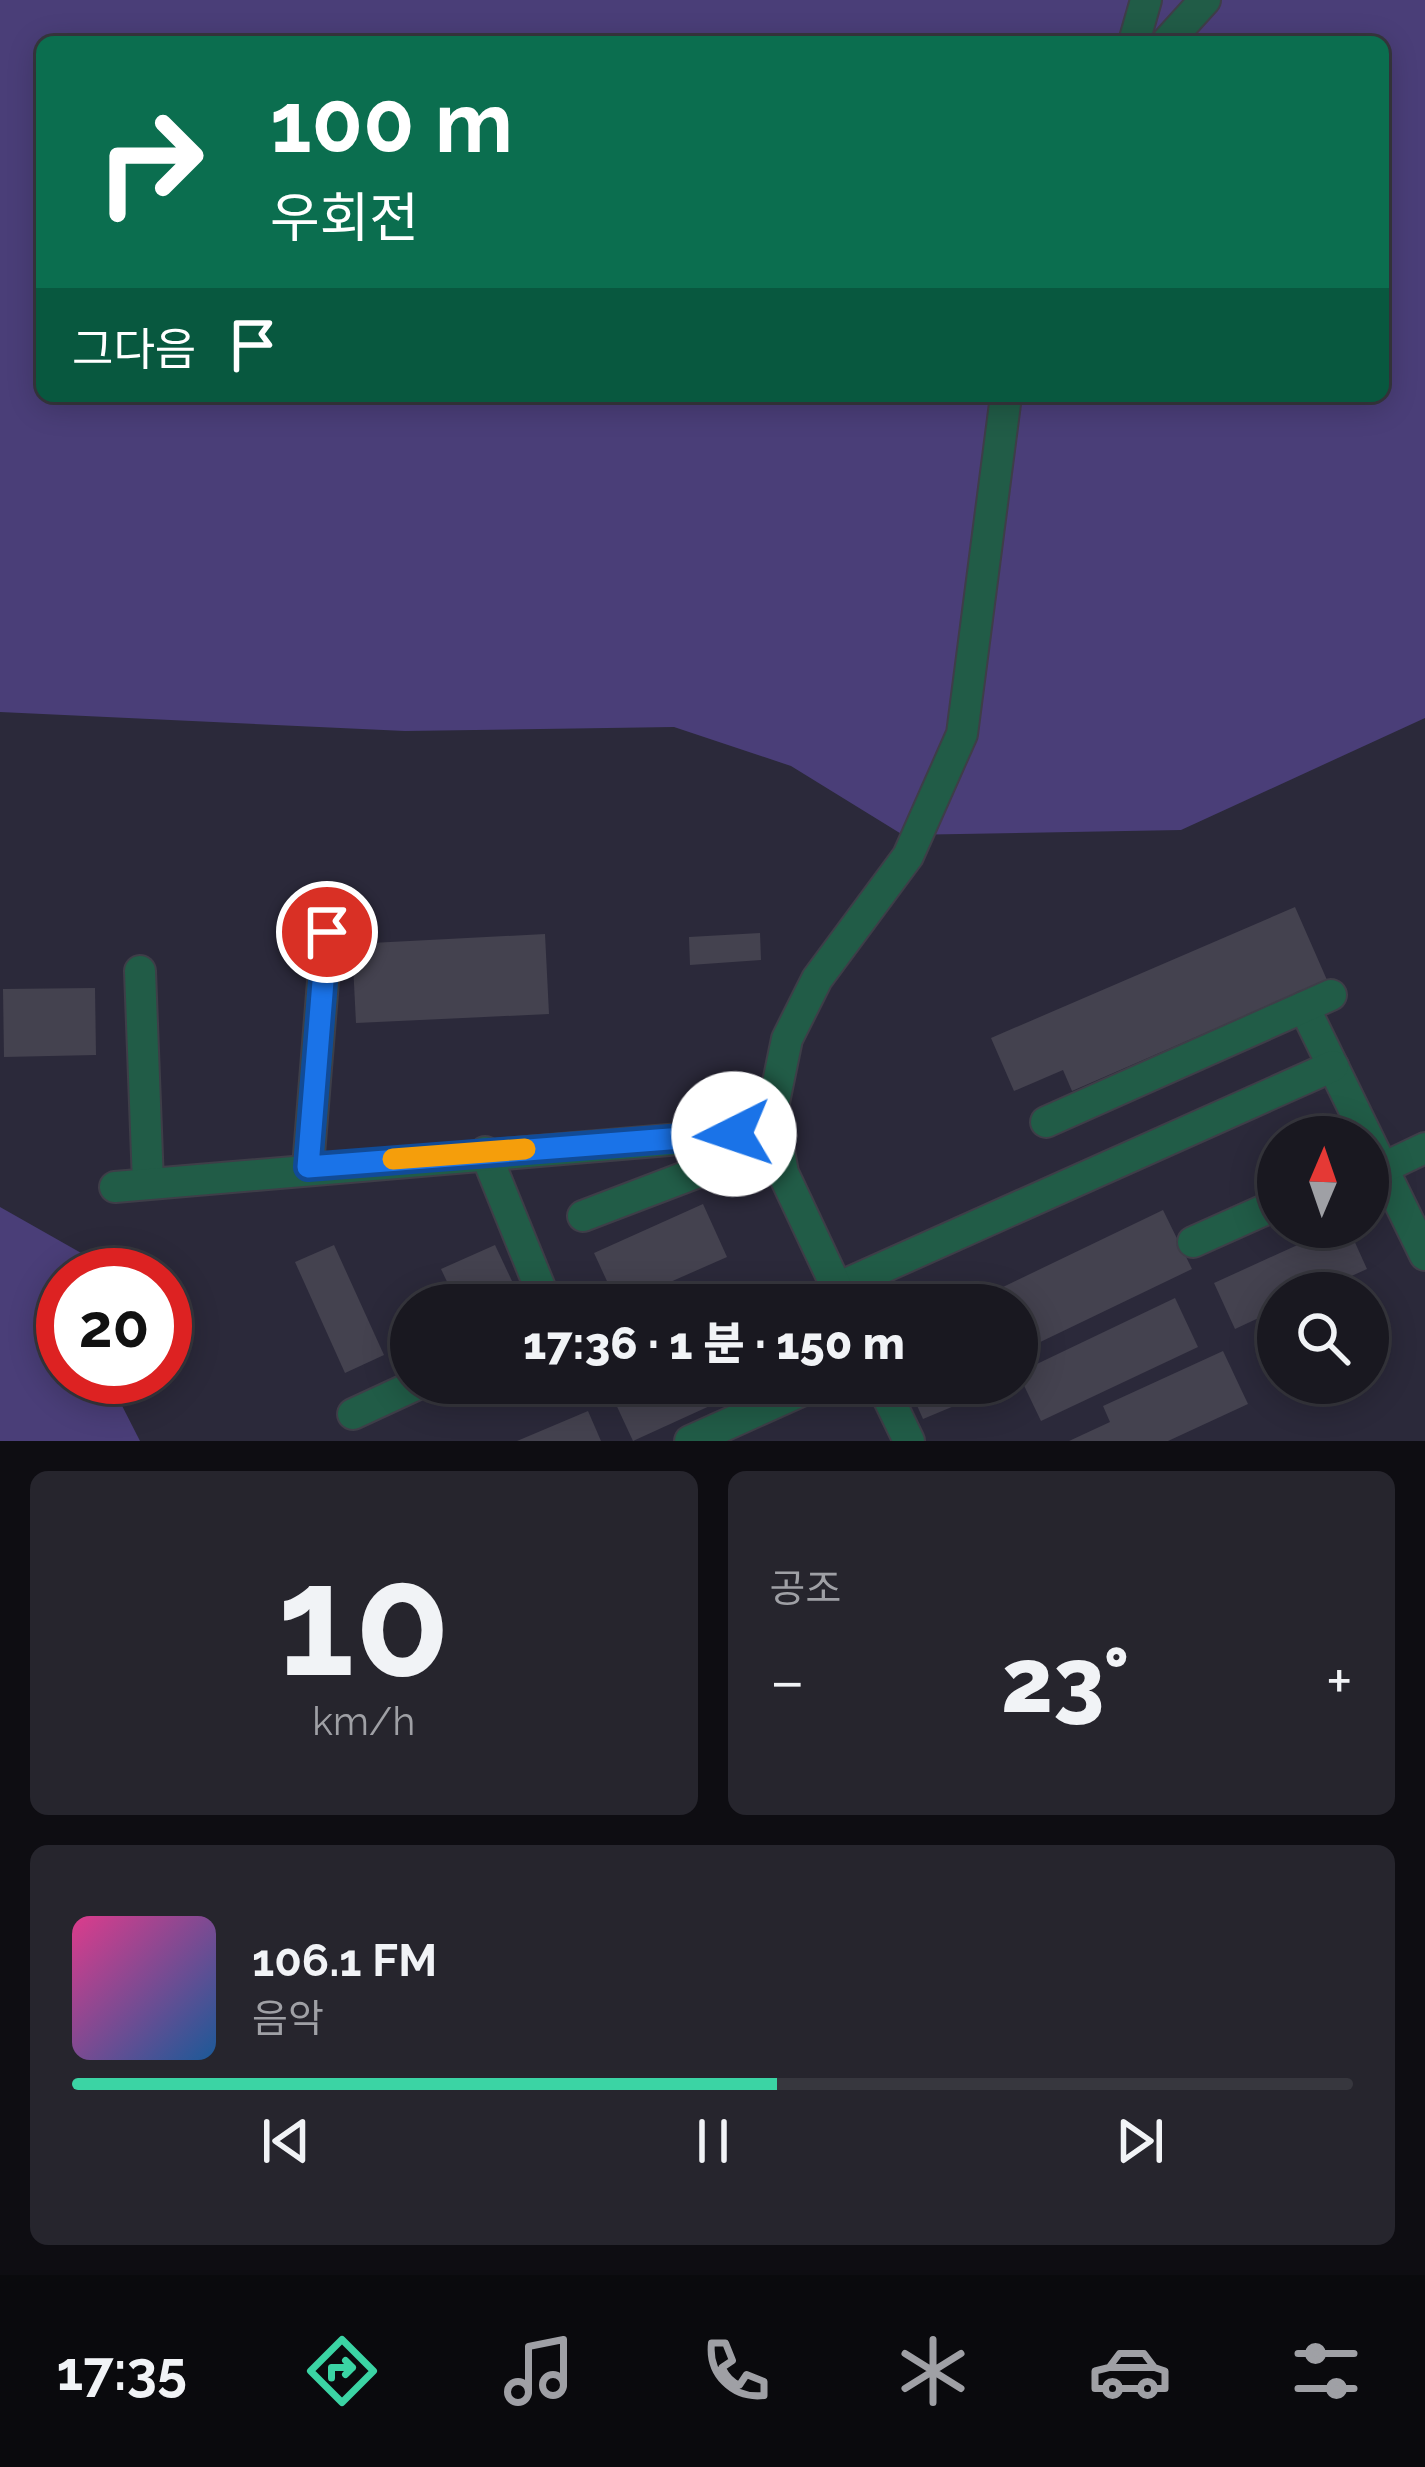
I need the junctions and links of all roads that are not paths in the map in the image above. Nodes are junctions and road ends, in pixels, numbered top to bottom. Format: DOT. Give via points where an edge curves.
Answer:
graph roads {
  1 [pos="1146,0"];
  2 [pos="1204,0"];
  3 [pos="1136,36"];
  4 [pos="1172,36"];
  5 [pos="1005,402"];
  6 [pos="327,932"];
  7 [pos="140,970"];
  8 [pos="1333,1066"];
  9 [pos="1355,1116"];
  10 [pos="1046,1122"];
  11 [pos="776,1136"];
  12 [pos="1425,1148"];
  13 [pos="485,1152"];
  14 [pos="1389,1159"];
  15 [pos="308,1167"];
  16 [pos="148,1183"];
  17 [pos="115,1186"];
  18 [pos="1389,1187"];
  19 [pos="1257,1213"];
  20 [pos="583,1216"];
  21 [pos="1193,1242"];
  22 [pos="1425,1255"];
  23 [pos="538,1284"];
  24 [pos="835,1284"];
  25 [pos="867,1284"];
  26 [pos="390,1397"];
  27 [pos="772,1404"];
  28 [pos="891,1404"];
  29 [pos="353,1414"];
  30 [pos="690,1441"];
  31 [pos="909,1441"];
  1 -- 3 [label="street"];
  2 -- 4 [label="street"];
  5 -- 11 [label="street" via="962,734 908,856 817,979 787,1039 772,1112"];
  6 -- 15 [label="street"];
  7 -- 16 [label="street"];
  8 -- 9 [label="street"];
  8 -- 10 [label="street" via="1318,1001"];
  8 -- 25 [label="street"];
  11 -- 13 [label="street"];
  11 -- 20 [label="street"];
  11 -- 24 [label="street" via="782,1173"];
  12 -- 14 [label="street"];
  13 -- 15 [label="street"];
  13 -- 23 [label="street"];
  15 -- 16 [label="street"];
  16 -- 17 [label="street"];
  18 -- 22 [label="street"];
  19 -- 21 [label="street"];
  26 -- 29 [label="street"];
  27 -- 30 [label="street"];
  28 -- 31 [label="street"];
}
